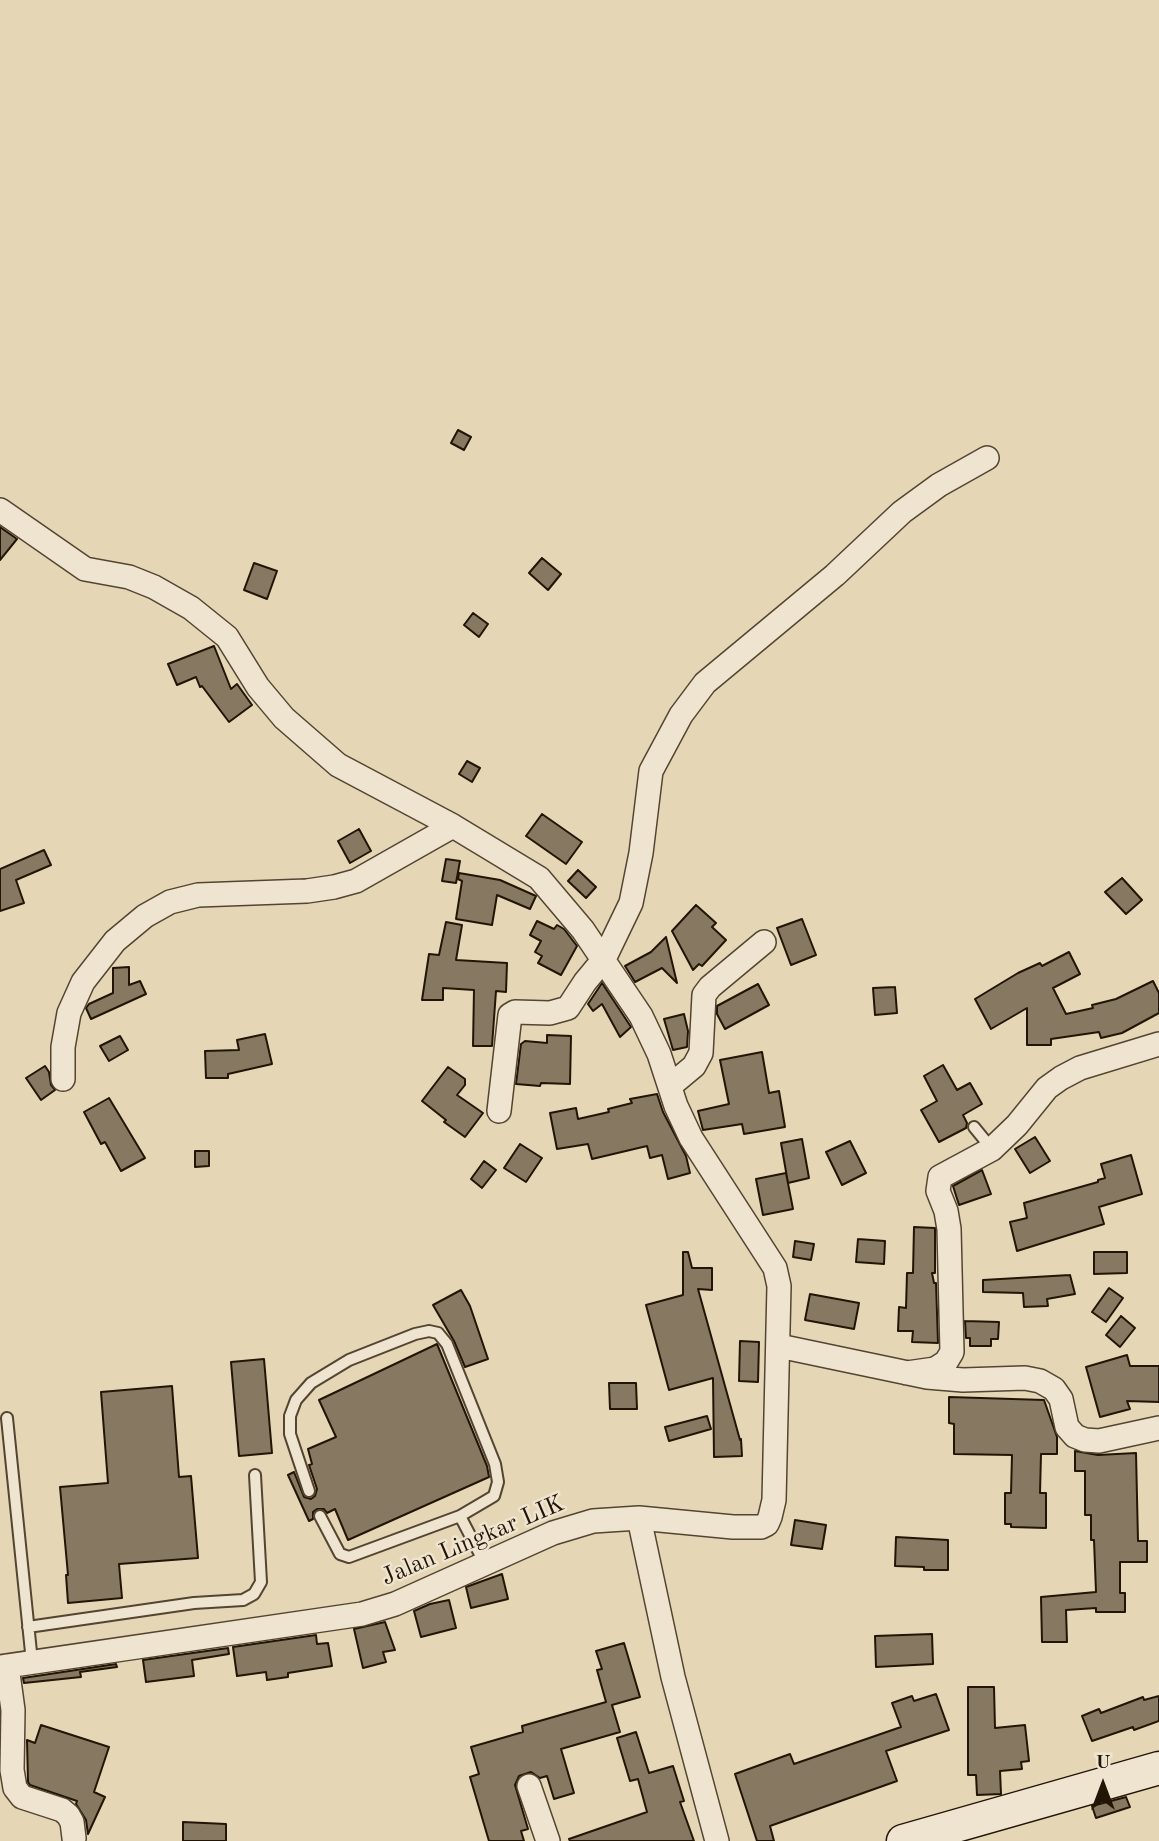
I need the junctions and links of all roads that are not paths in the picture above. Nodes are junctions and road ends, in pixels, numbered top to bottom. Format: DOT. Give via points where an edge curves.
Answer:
graph roads {
  1 [pos="987,458"];
  2 [pos="0,510"];
  3 [pos="453,826"];
  4 [pos="764,942"];
  5 [pos="604,959"];
  6 [pos="1159,1044"];
  7 [pos="63,1079"];
  8 [pos="670,1086"];
  9 [pos="499,1111"];
  10 [pos="974,1127"];
  11 [pos="992,1149"];
  12 [pos="779,1346"];
  13 [pos="908,1373"];
  14 [pos="7,1418"];
  15 [pos="1159,1428"];
  16 [pos="255,1475"];
  17 [pos="309,1491"];
  18 [pos="320,1516"];
  19 [pos="460,1516"];
  20 [pos="639,1518"];
  21 [pos="485,1564"];
  22 [pos="29,1627"];
  23 [pos="32,1662"];
  24 [pos="4,1666"];
  25 [pos="1159,1768"];
  26 [pos="529,1786"];
  27 [pos="74,1838"];
  28 [pos="548,1841"];
  29 [pos="717,1841"];
  30 [pos="903,1841"];
  1 -- 5 [label="street" via="902,512 835,575 705,683 681,715 651,771 631,903"];
  2 -- 3 [label="street" via="85,569 129,577 191,608 227,637 258,687 313,745 363,780"];
  3 -- 5 [label="street" via="539,878"];
  3 -- 7 [label="street" via="356,881 307,891 198,895 170,902 145,916 115,941 83,982 69,1013"];
  4 -- 8 [label="street" via="704,995 701,1053 694,1066"];
  5 -- 8 [label="street" via="640,1016"];
  5 -- 9 [label="street" via="568,1008 510,1015"];
  6 -- 11 [label="street" via="1060,1078"];
  8 -- 12 [label="street" via="691,1138 775,1268"];
  10 -- 11 [label="lane"];
  11 -- 13 [label="street" via="940,1177 948,1229 952,1352 936,1369"];
  12 -- 13 [label="street"];
  12 -- 20 [label="street, Jalan Lingkar LIK" via="774,1500 766,1524 733,1527"];
  13 -- 15 [label="street" via="945,1379 1040,1381 1061,1399 1067,1427 1085,1440"];
  14 -- 22 [label="lane"];
  16 -- 22 [label="lane" via="261,1582 254,1594 243,1600"];
  17 -- 19 [label="lane" via="290,1434 296,1400 311,1383 349,1360 429,1331 438,1333 447,1344 495,1464 498,1482 494,1496"];
  18 -- 19 [label="lane" via="340,1554 349,1557"];
  19 -- 21 [label="lane"];
  20 -- 21 [label="street, Jalan Lingkar LIK" via="593,1521"];
  20 -- 29 [label="street" via="673,1677"];
  21 -- 23 [label="street, Jalan Lingkar LIK" via="362,1614"];
  22 -- 23 [label="lane"];
  23 -- 24 [label="street, Jalan Lingkar LIK"];
  24 -- 27 [label="street" via="13,1710 15,1788 22,1797 68,1815"];
  25 -- 30 [label="street"];
  26 -- 28 [label="street"];
}
